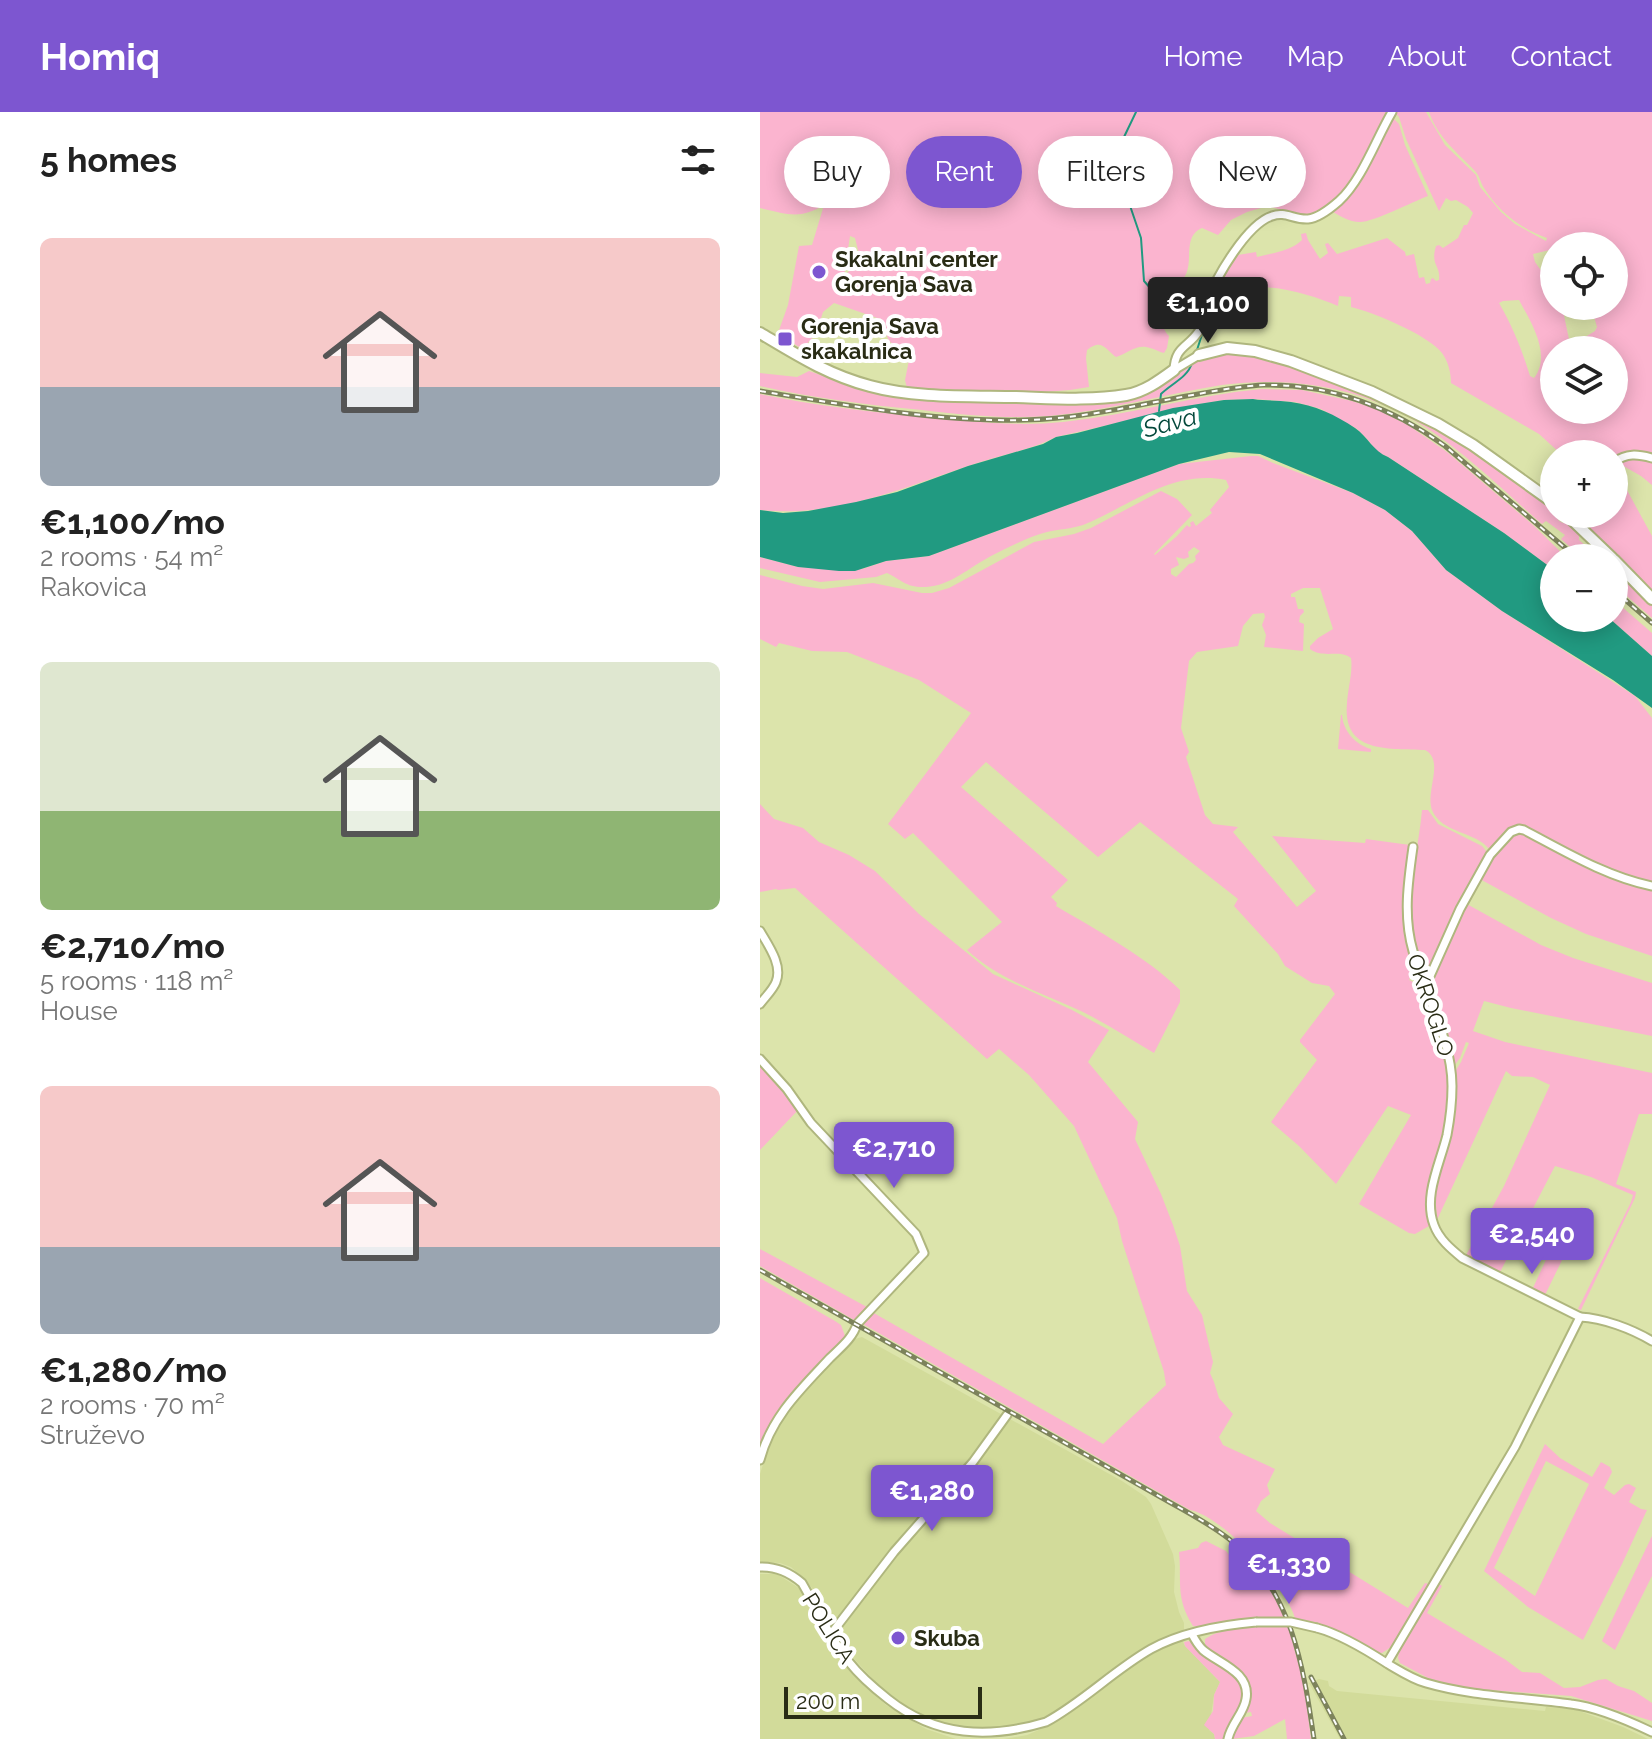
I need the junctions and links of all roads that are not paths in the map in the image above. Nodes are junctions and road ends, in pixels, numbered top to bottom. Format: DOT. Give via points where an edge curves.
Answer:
graph roads {
  1 [pos="1392,112"];
  2 [pos="760,333"];
  3 [pos="1195,356"];
  4 [pos="1174,370"];
  5 [pos="1628,455"];
  6 [pos="1652,458"];
  7 [pos="1540,493"];
  8 [pos="1581,528"];
  9 [pos="1598,544"];
  10 [pos="1628,574"];
  11 [pos="1652,599"];
  12 [pos="1413,847"];
  13 [pos="1652,886"];
  14 [pos="760,931"];
  15 [pos="1423,984"];
  16 [pos="760,1004"];
  17 [pos="760,1059"];
  18 [pos="1580,1317"];
  19 [pos="1652,1341"];
  20 [pos="1007,1415"];
  21 [pos="760,1460"];
  22 [pos="760,1567"];
  23 [pos="831,1634"];
  24 [pos="1192,1634"];
  25 [pos="1387,1663"];
  26 [pos="1652,1732"];
  27 [pos="1228,1739"];
  1 -- 4 [label="street" via="1342,199 1310,219 1284,213 1250,230 1225,266 1200,330 1178,351"];
  2 -- 4 [label="street" via="835,375 914,393 1127,395"];
  3 -- 4 [label="street"];
  3 -- 7 [label="street" via="1227,348 1255,351 1372,392 1473,445"];
  5 -- 6 [label="street"];
  8 -- 9 [label="street"];
  10 -- 11 [label="street"];
  12 -- 15 [label="street, OKROGLO" via="1408,925"];
  13 -- 15 [label="street" via="1555,848 1524,830 1511,832 1490,855"];
  14 -- 16 [label="street" via="778,978"];
  15 -- 18 [label="street, OKROGLO" via="1452,1069 1452,1108 1431,1197 1435,1228 1462,1258"];
  17 -- 21 [label="street" via="811,1123 916,1234 924,1253 781,1412"];
  18 -- 19 [label="street, OKROGLO"];
  18 -- 25 [label="street" via="1515,1447"];
  20 -- 23 [label="street"];
  22 -- 23 [label="street, POLICA" via="782,1570 802,1583"];
  23 -- 24 [label="street, POLICA" via="856,1671 902,1710 943,1732 981,1738 1012,1735 1048,1721 1149,1650"];
  24 -- 25 [label="street, POLICA, bridge" via="1236,1624 1291,1622 1339,1637"];
  24 -- 27 [label="street" via="1199,1646 1236,1672 1246,1688"];
  25 -- 26 [label="street, POLICA" via="1423,1682 1461,1692 1575,1704"];
}
